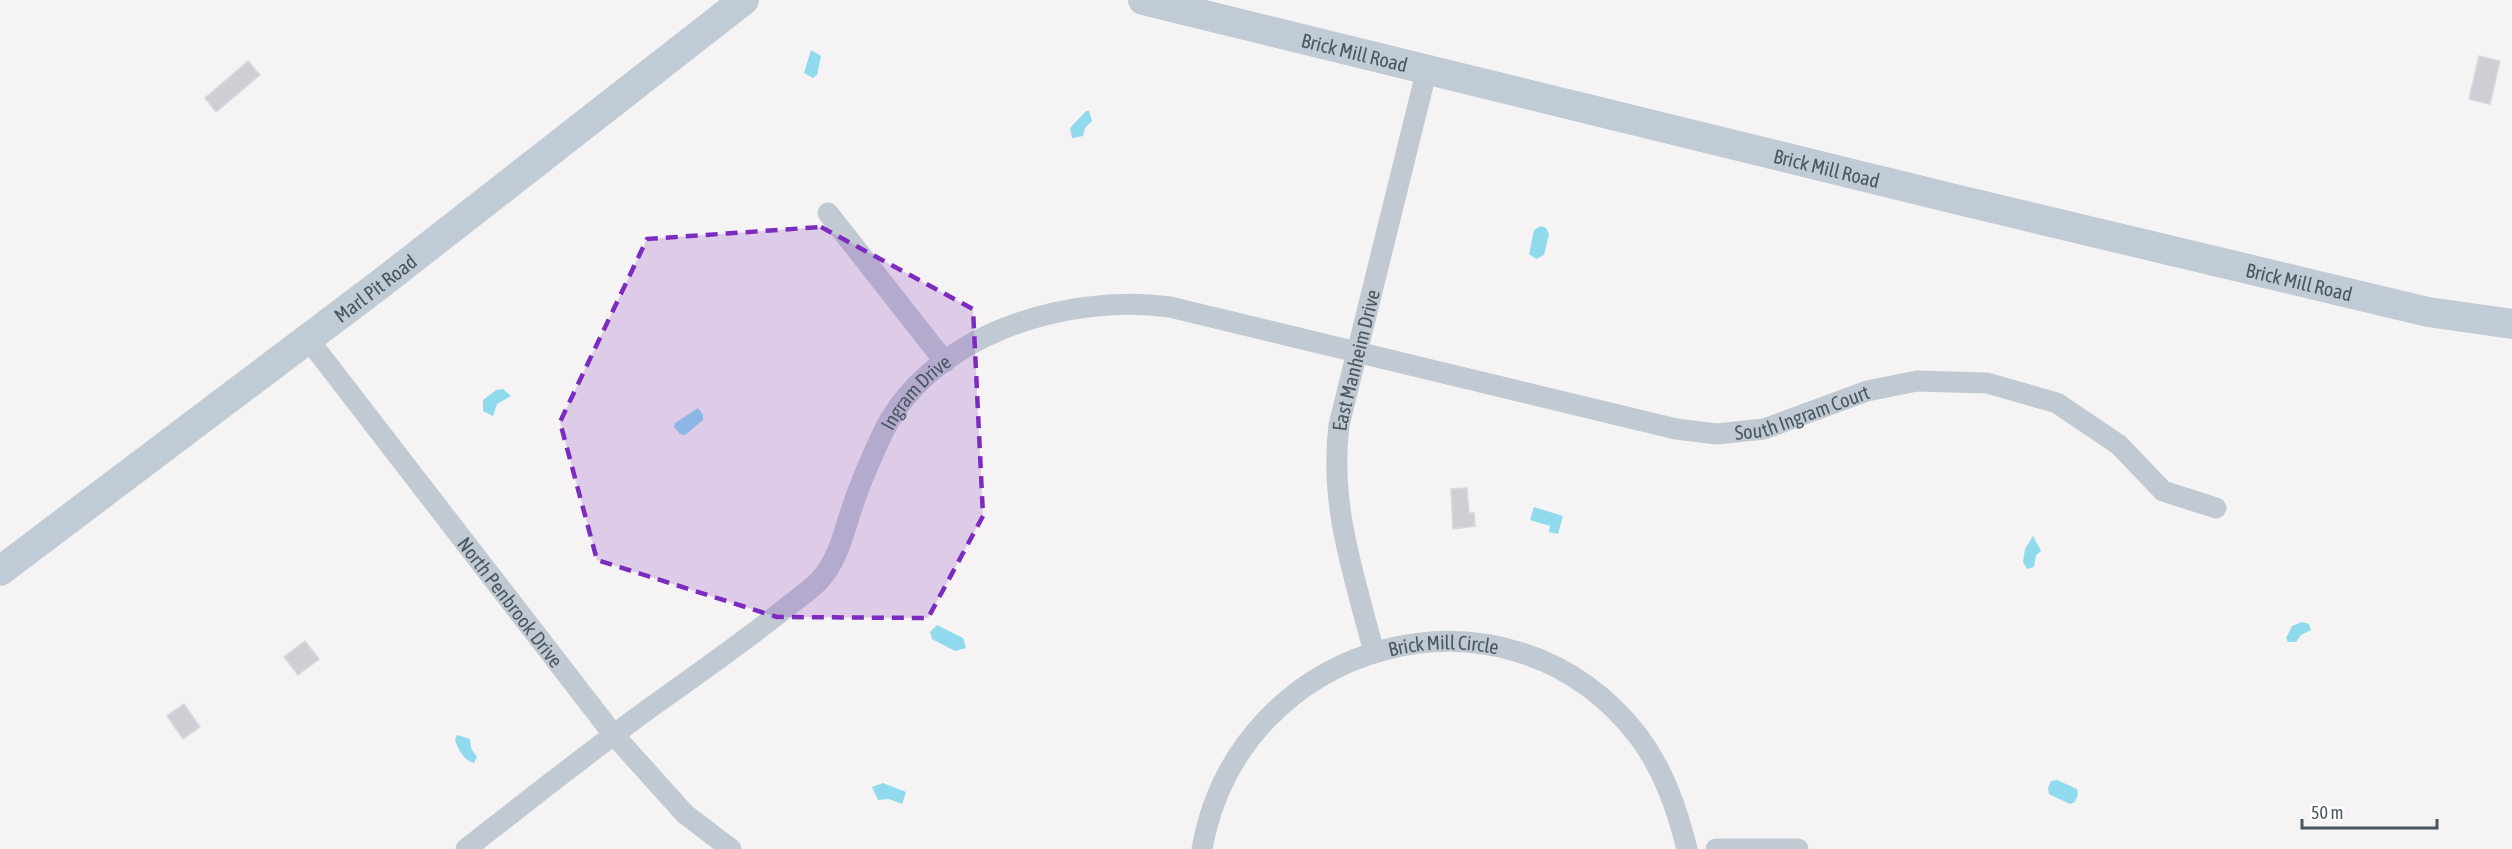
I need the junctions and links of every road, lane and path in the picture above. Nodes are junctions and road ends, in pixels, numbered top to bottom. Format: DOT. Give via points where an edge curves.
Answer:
graph roads {
  1 [pos="744,0"];
  2 [pos="1143,0"];
  3 [pos="1426,69"];
  4 [pos="828,213"];
  5 [pos="2512,324"];
  6 [pos="308,339"];
  7 [pos="1357,352"];
  8 [pos="945,362"];
  9 [pos="2217,508"];
  10 [pos="0,571"];
  11 [pos="1374,652"];
  12 [pos="613,734"];
  13 [pos="466,849"];
  14 [pos="731,849"];
  15 [pos="1202,849"];
  16 [pos="1687,849"];
  17 [pos="1716,849"];
  18 [pos="1798,849"];
  1 -- 6 [label="street, Marl Pit Road"];
  2 -- 3 [label="street, Brick Mill Road"];
  3 -- 5 [label="street, Brick Mill Road" via="2416,309"];
  3 -- 7 [label="street, East Manheim Drive"];
  4 -- 8 [label="street"];
  6 -- 10 [label="street, Marl Pit Road"];
  6 -- 12 [label="street, North Penbrook Drive"];
  7 -- 8 [label="street, Ingram Drive" via="1170,307 1119,303 1061,309 1030,318 974,343"];
  7 -- 9 [label="street, South Ingram Court" via="1676,429 1717,434 1764,429 1867,391 1917,381 1987,383 2057,403 2119,445 2163,491"];
  7 -- 11 [label="street, East Manheim Drive" via="1339,426 1336,483 1341,525"];
  8 -- 12 [label="street, Ingram Drive" via="903,403 881,436 837,557 818,582 751,636"];
  11 -- 15 [label="street, Brick Mill Circle" via="1328,671 1303,687 1251,734 1224,776 1206,822"];
  11 -- 16 [label="street, Brick Mill Circle" via="1415,643 1499,648 1539,661 1576,680 1610,706 1639,737 1662,773 1678,812"];
  12 -- 13 [label="street, Ingram Drive"];
  12 -- 14 [label="street, North Penbrook Drive" via="685,814"];
  17 -- 18 [label="street"];
}
